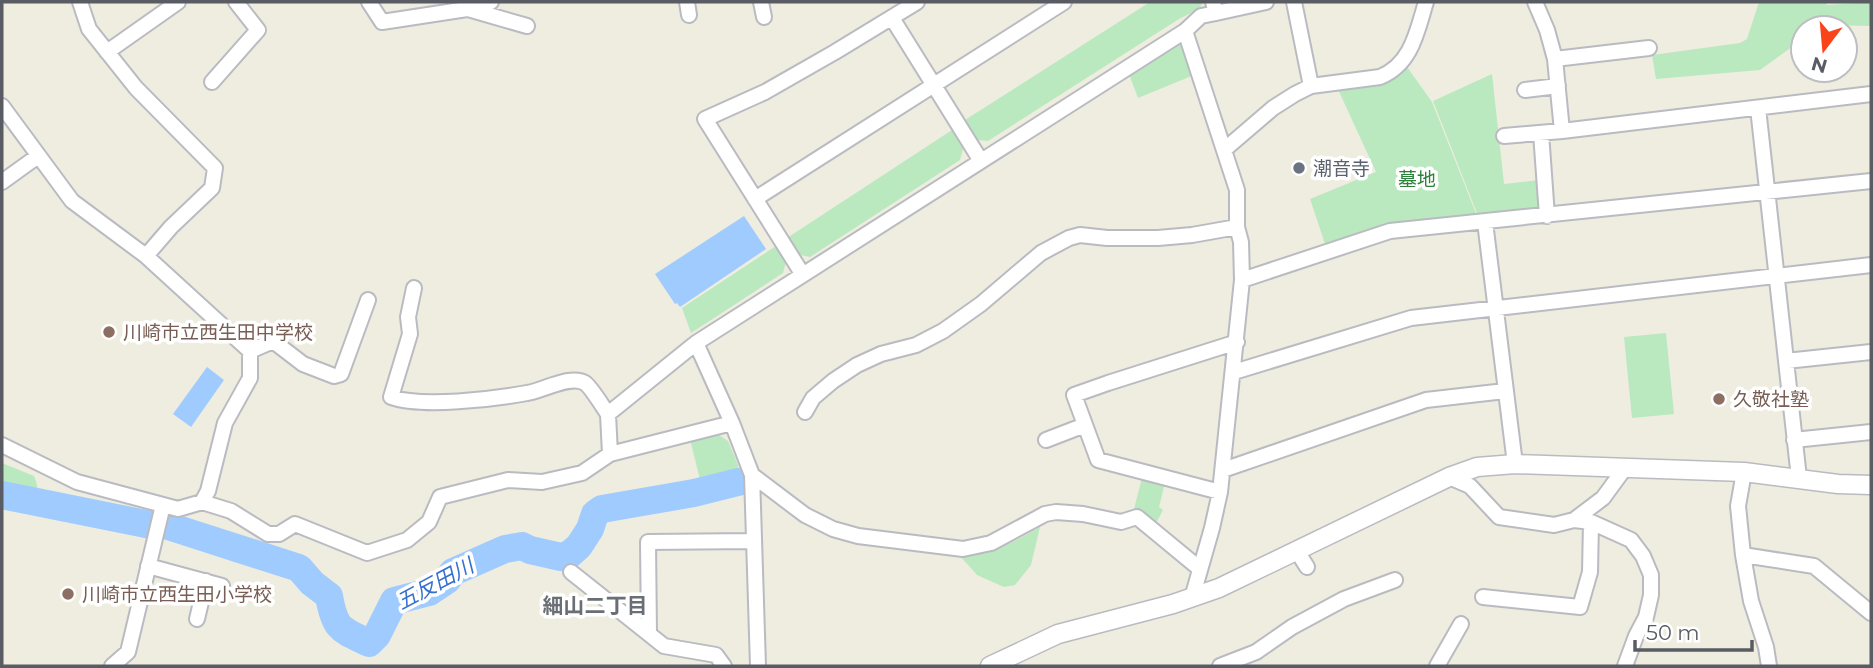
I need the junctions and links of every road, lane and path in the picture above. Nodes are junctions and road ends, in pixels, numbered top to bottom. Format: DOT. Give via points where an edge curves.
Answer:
graph roads {
  1 [pos="80,2"];
  2 [pos="178,2"];
  3 [pos="236,2"];
  4 [pos="369,2"];
  5 [pos="491,2"];
  6 [pos="917,2"];
  7 [pos="1064,2"];
  8 [pos="1266,2"];
  9 [pos="1294,2"];
  10 [pos="1426,2"];
  11 [pos="1535,2"];
  12 [pos="1215,7"];
  13 [pos="467,9"];
  14 [pos="892,18"];
  15 [pos="527,26"];
  16 [pos="1185,31"];
  17 [pos="1649,48"];
  18 [pos="107,52"];
  19 [pos="1555,59"];
  20 [pos="212,82"];
  21 [pos="933,85"];
  22 [pos="1311,86"];
  23 [pos="1558,86"];
  24 [pos="1525,90"];
  25 [pos="1871,94"];
  26 [pos="2,106"];
  27 [pos="1758,108"];
  28 [pos="1562,131"];
  29 [pos="1541,132"];
  30 [pos="1504,136"];
  31 [pos="1224,150"];
  32 [pos="38,156"];
  33 [pos="981,161"];
  34 [pos="1871,181"];
  35 [pos="2,182"];
  36 [pos="1767,191"];
  37 [pos="755,199"];
  38 [pos="1548,216"];
  39 [pos="1485,222"];
  40 [pos="1237,227"];
  41 [pos="145,256"];
  42 [pos="1871,265"];
  43 [pos="803,275"];
  44 [pos="1776,275"];
  45 [pos="1242,280"];
  46 [pos="414,288"];
  47 [pos="368,299"];
  48 [pos="1496,308"];
  49 [pos="1237,342"];
  50 [pos="696,343"];
  51 [pos="250,351"];
  52 [pos="1871,352"];
  53 [pos="1786,361"];
  54 [pos="1234,372"];
  55 [pos="1505,391"];
  56 [pos="805,412"];
  57 [pos="608,414"];
  58 [pos="732,423"];
  59 [pos="1085,425"];
  60 [pos="1871,432"];
  61 [pos="1046,440"];
  62 [pos="1794,440"];
  63 [pos="2,445"];
  64 [pos="610,454"];
  65 [pos="1515,464"];
  66 [pos="1625,468"];
  67 [pos="1223,470"];
  68 [pos="1744,472"];
  69 [pos="752,475"];
  70 [pos="1449,477"];
  71 [pos="1798,478"];
  72 [pos="1871,485"];
  73 [pos="1220,492"];
  74 [pos="202,502"];
  75 [pos="163,505"];
  76 [pos="1574,520"];
  77 [pos="1591,522"];
  78 [pos="754,541"];
  79 [pos="1297,551"];
  80 [pos="1743,555"];
  81 [pos="148,566"];
  82 [pos="1307,566"];
  83 [pos="1200,569"];
  84 [pos="571,572"];
  85 [pos="1395,580"];
  86 [pos="206,581"];
  87 [pos="222,586"];
  88 [pos="1483,597"];
  89 [pos="1192,598"];
  90 [pos="1871,613"];
  91 [pos="197,619"];
  92 [pos="1461,624"];
  93 [pos="649,634"];
  94 [pos="112,666"];
  95 [pos="724,666"];
  96 [pos="758,666"];
  97 [pos="990,666"];
  98 [pos="1220,666"];
  99 [pos="1437,666"];
  100 [pos="1625,666"];
  101 [pos="1769,666"];
  1 -- 18 [label="street" via="89,29"];
  2 -- 18 [label="street"];
  3 -- 20 [label="street" via="258,30"];
  4 -- 13 [label="street" via="382,22"];
  5 -- 13 [label="street"];
  6 -- 14 [label="street"];
  7 -- 21 [label="street"];
  8 -- 12 [label="street"];
  9 -- 22 [label="street"];
  10 -- 22 [label="street" via="1410,50 1391,73"];
  11 -- 19 [label="street"];
  12 -- 16 [label="street"];
  13 -- 15 [label="street"];
  14 -- 21 [label="street"];
  14 -- 37 [label="street" via="765,92 705,120"];
  16 -- 31 [label="street"];
  16 -- 33 [label="street"];
  17 -- 19 [label="street"];
  18 -- 41 [label="street" via="215,168 212,188"];
  19 -- 23 [label="street"];
  21 -- 33 [label="street"];
  21 -- 37 [label="street"];
  22 -- 31 [label="street" via="1273,108"];
  23 -- 24 [label="street"];
  23 -- 28 [label="street"];
  25 -- 27 [label="street"];
  26 -- 32 [label="street"];
  27 -- 28 [label="street"];
  27 -- 36 [label="street"];
  28 -- 29 [label="street"];
  29 -- 30 [label="street"];
  29 -- 38 [label="street"];
  31 -- 40 [label="street" via="1237,190"];
  32 -- 35 [label="street"];
  32 -- 41 [label="street" via="72,201"];
  33 -- 43 [label="street"];
  34 -- 36 [label="street"];
  36 -- 38 [label="street"];
  36 -- 44 [label="street"];
  37 -- 43 [label="street"];
  38 -- 39 [label="street"];
  39 -- 45 [label="street" via="1390,231"];
  39 -- 48 [label="street"];
  40 -- 45 [label="street"];
  40 -- 56 [label="street" via="1158,238 1069,237 1041,253 943,331 857,365 813,398"];
  41 -- 51 [label="street"];
  42 -- 44 [label="street"];
  43 -- 50 [label="street"];
  44 -- 48 [label="street"];
  44 -- 53 [label="street"];
  45 -- 49 [label="street"];
  46 -- 57 [label="street" via="410,334 391,397 416,402 473,400 530,393 572,380 585,384"];
  47 -- 51 [label="street" via="341,374 334,376 303,364 273,341"];
  48 -- 54 [label="street" via="1411,318"];
  48 -- 55 [label="street"];
  49 -- 54 [label="street"];
  49 -- 59 [label="street" via="1074,396"];
  50 -- 57 [label="street"];
  50 -- 58 [label="street"];
  51 -- 74 [label="street" via="250,378 225,423"];
  52 -- 53 [label="street"];
  53 -- 62 [label="street"];
  54 -- 67 [label="street"];
  55 -- 65 [label="street"];
  55 -- 67 [label="street" via="1426,400"];
  57 -- 64 [label="street"];
  58 -- 64 [label="street"];
  58 -- 69 [label="street"];
  59 -- 61 [label="street"];
  59 -- 73 [label="street" via="1098,460"];
  60 -- 62 [label="street"];
  62 -- 71 [label="street"];
  63 -- 75 [label="street" via="78,482"];
  64 -- 74 [label="street" via="582,473 541,482 508,480 440,497 429,522 407,540 367,552 295,524 279,534 268,534 230,510"];
  65 -- 66 [label="street"];
  65 -- 70 [label="street" via="1477,467"];
  66 -- 68 [label="street"];
  66 -- 76 [label="street" via="1603,498"];
  67 -- 73 [label="street"];
  68 -- 71 [label="street"];
  68 -- 80 [label="street" via="1738,506"];
  69 -- 78 [label="street"];
  69 -- 83 [label="street" via="833,529 963,549 991,543 1045,514 1083,514 1121,522 1137,517"];
  70 -- 76 [label="street" via="1470,486 1499,517 1554,524"];
  70 -- 79 [label="street"];
  71 -- 72 [label="street"];
  73 -- 83 [label="street"];
  74 -- 75 [label="street" via="178,509"];
  75 -- 81 [label="street"];
  76 -- 77 [label="street"];
  77 -- 88 [label="street" via="1590,572 1580,607"];
  77 -- 100 [label="street" via="1631,540 1651,575 1646,617"];
  78 -- 93 [label="street" via="648,542"];
  78 -- 96 [label="street"];
  79 -- 82 [label="street"];
  79 -- 89 [label="street"];
  80 -- 90 [label="street" via="1815,566"];
  80 -- 101 [label="street"];
  81 -- 86 [label="street"];
  81 -- 94 [label="street" via="128,652"];
  83 -- 89 [label="street"];
  84 -- 93 [label="street"];
  85 -- 98 [label="street" via="1344,599 1256,652"];
  86 -- 87 [label="street"];
  86 -- 91 [label="street"];
  89 -- 97 [label="street" via="1058,634"];
  92 -- 99 [label="street"];
  93 -- 95 [label="street" via="664,646 716,656"];
}
